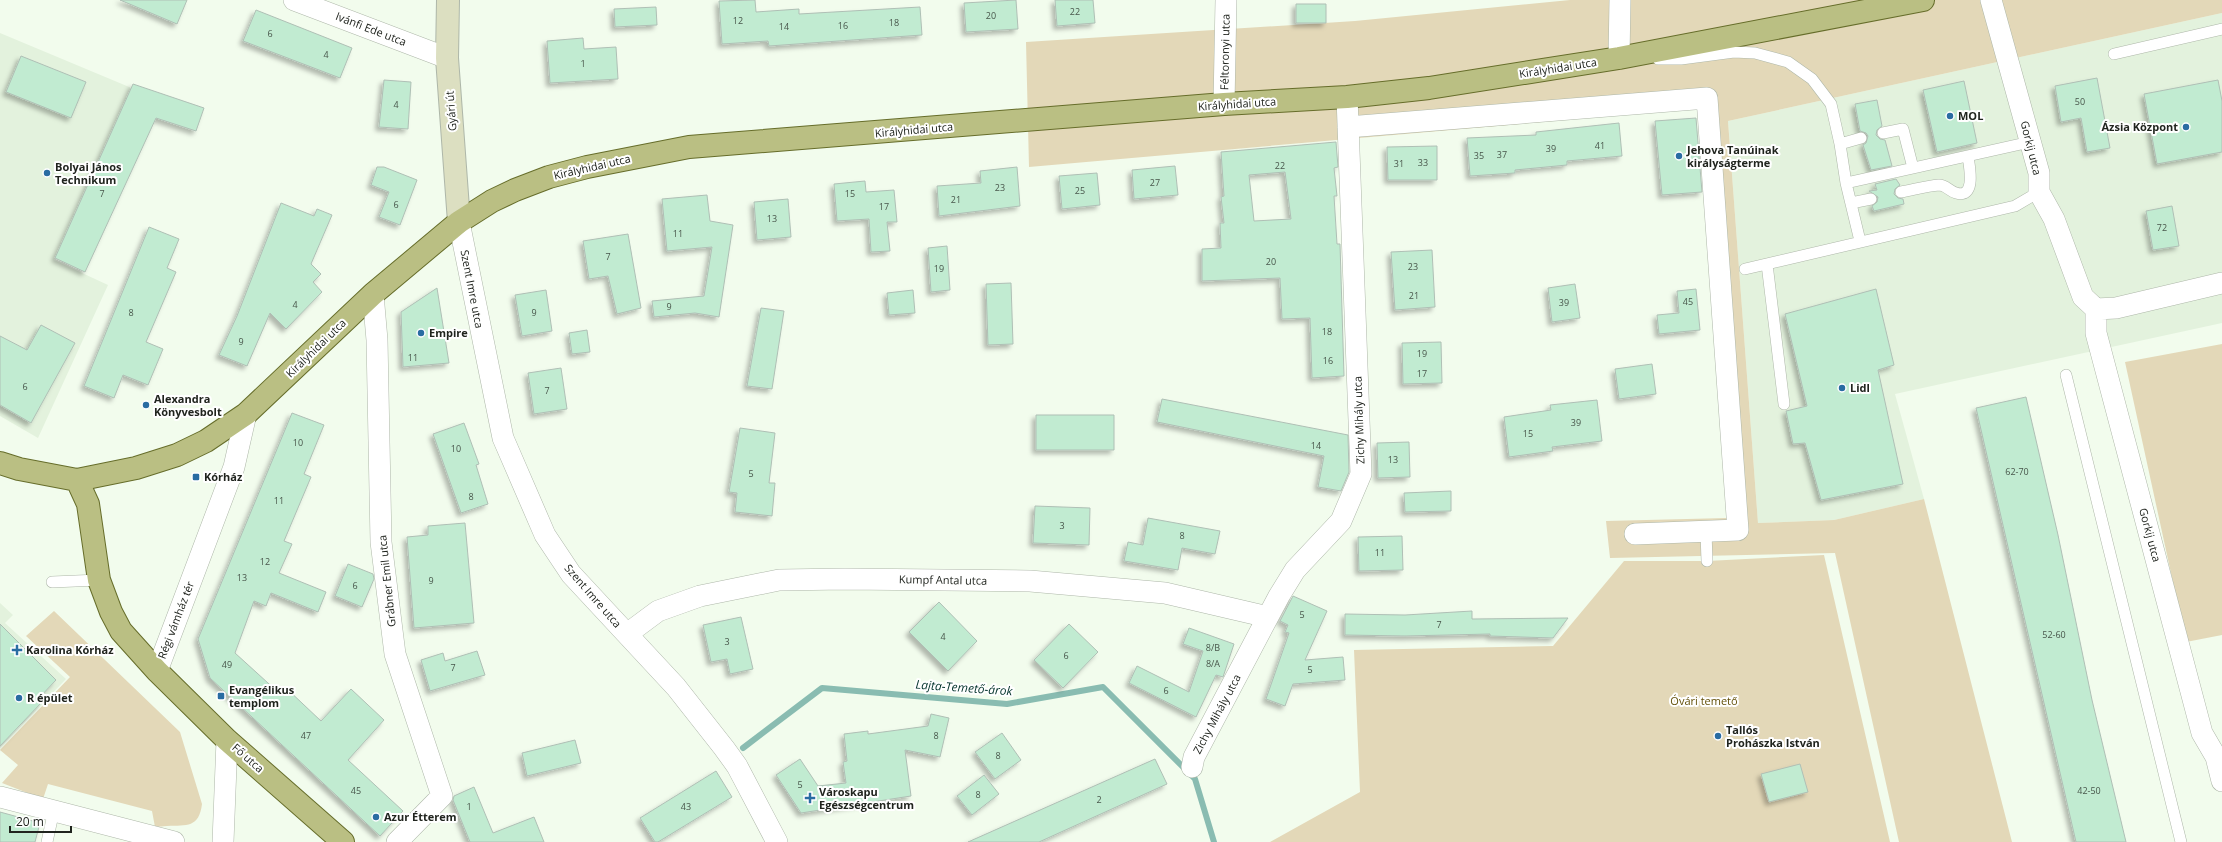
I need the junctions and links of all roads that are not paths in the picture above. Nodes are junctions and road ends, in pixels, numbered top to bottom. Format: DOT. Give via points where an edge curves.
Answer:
graph roads {
  1 [pos="294,0"];
  2 [pos="448,0"];
  3 [pos="1226,0"];
  4 [pos="1620,0"];
  5 [pos="1923,0"];
  6 [pos="1991,0"];
  7 [pos="2222,29"];
  8 [pos="2114,54"];
  9 [pos="447,58"];
  10 [pos="1620,58"];
  11 [pos="1347,96"];
  12 [pos="1224,104"];
  13 [pos="1348,127"];
  14 [pos="1883,134"];
  15 [pos="1861,138"];
  16 [pos="2030,142"];
  17 [pos="1840,144"];
  18 [pos="1968,156"];
  19 [pos="1913,168"];
  20 [pos="1846,183"];
  21 [pos="1901,192"];
  22 [pos="2039,192"];
  23 [pos="1871,199"];
  24 [pos="1851,203"];
  25 [pos="459,222"];
  26 [pos="1860,242"];
  27 [pos="1767,264"];
  28 [pos="1745,269"];
  29 [pos="2222,283"];
  30 [pos="372,294"];
  31 [pos="2096,309"];
  32 [pos="2066,375"];
  33 [pos="1784,404"];
  34 [pos="246,414"];
  35 [pos="0,464"];
  36 [pos="76,480"];
  37 [pos="1706,532"];
  38 [pos="1635,534"];
  39 [pos="1707,561"];
  40 [pos="99,580"];
  41 [pos="52,582"];
  42 [pos="1268,617"];
  43 [pos="627,634"];
  44 [pos="157,671"];
  45 [pos="227,740"];
  46 [pos="2219,756"];
  47 [pos="1192,767"];
  48 [pos="2222,781"];
  49 [pos="0,796"];
  50 [pos="54,810"];
  51 [pos="47,842"];
  52 [pos="174,842"];
  53 [pos="223,842"];
  54 [pos="343,842"];
  55 [pos="397,842"];
  56 [pos="777,842"];
  57 [pos="2181,842"];
  1 -- 9 [label="street, Ivánfi Ede utca"];
  2 -- 9 [label="street, Gyári út"];
  3 -- 12 [label="street, Féltoronyi utca"];
  4 -- 10 [label="street"];
  5 -- 10 [label="main road, Királyhidai utca"];
  6 -- 16 [label="street, Gorkij utca"];
  7 -- 8 [label="lane"];
  9 -- 25 [label="street, Gyári út"];
  10 -- 11 [label="main road, Királyhidai utca" via="1429,88"];
  10 -- 17 [label="lane" via="1681,59 1734,52 1755,53 1788,62 1812,79 1831,104"];
  11 -- 12 [label="main road, Királyhidai utca"];
  11 -- 13 [label="street, Zichy Mihály utca"];
  12 -- 25 [label="main road, Királyhidai utca" via="689,148 629,158 549,177 492,201"];
  13 -- 37 [label="street" via="1707,98 1738,530"];
  13 -- 42 [label="street, Zichy Mihály utca" via="1361,474 1341,521 1295,570"];
  14 -- 19 [label="lane" via="1903,129"];
  15 -- 17 [label="lane"];
  16 -- 18 [label="lane"];
  16 -- 22 [label="street, Gorkij utca" via="2039,174"];
  17 -- 20 [label="lane"];
  18 -- 19 [label="lane"];
  18 -- 21 [label="lane" via="1971,178 1969,187 1963,192 1955,193 1940,185"];
  19 -- 20 [label="lane"];
  20 -- 24 [label="lane"];
  22 -- 26 [label="lane" via="2014,206"];
  22 -- 31 [label="street, Gorkij utca" via="2054,220 2083,297"];
  23 -- 24 [label="lane"];
  24 -- 26 [label="lane"];
  25 -- 30 [label="main road, Királyhidai utca"];
  25 -- 43 [label="street, Szent Imre utca" via="503,438 522,486 545,535 571,574"];
  26 -- 27 [label="lane"];
  27 -- 28 [label="lane"];
  27 -- 33 [label="lane"];
  29 -- 31 [label="street" via="2116,308"];
  30 -- 34 [label="main road, Királyhidai utca"];
  30 -- 55 [label="street, Grábner Emil utca" via="377,340 382,542 395,654 442,796"];
  31 -- 46 [label="street, Gorkij utca" via="2096,333 2202,733"];
  32 -- 57 [label="lane"];
  34 -- 36 [label="main road, Királyhidai utca" via="206,441 177,455 136,468"];
  34 -- 44 [label="street, Régi vámház tér" via="234,467"];
  35 -- 36 [label="main road, Királyhidai utca"];
  36 -- 40 [label="main road, Régi vámház tér" via="88,504"];
  37 -- 38 [label="street"];
  37 -- 39 [label="lane"];
  40 -- 41 [label="lane"];
  40 -- 44 [label="main road, Régi vámház tér" via="121,631"];
  42 -- 43 [label="street, Kumpf Antal utca" via="1165,593 1030,581 779,580 700,596 658,611"];
  42 -- 47 [label="street, Zichy Mihály utca" via="1194,757"];
  43 -- 56 [label="street, Szent Imre utca" via="676,688 737,766"];
  44 -- 45 [label="main road, Fő utca"];
  45 -- 53 [label="street"];
  45 -- 54 [label="main road, Fő utca"];
  46 -- 48 [label="street, Gorkij utca"];
  49 -- 50 [label="street"];
  50 -- 51 [label="lane"];
  50 -- 52 [label="street"];
}
